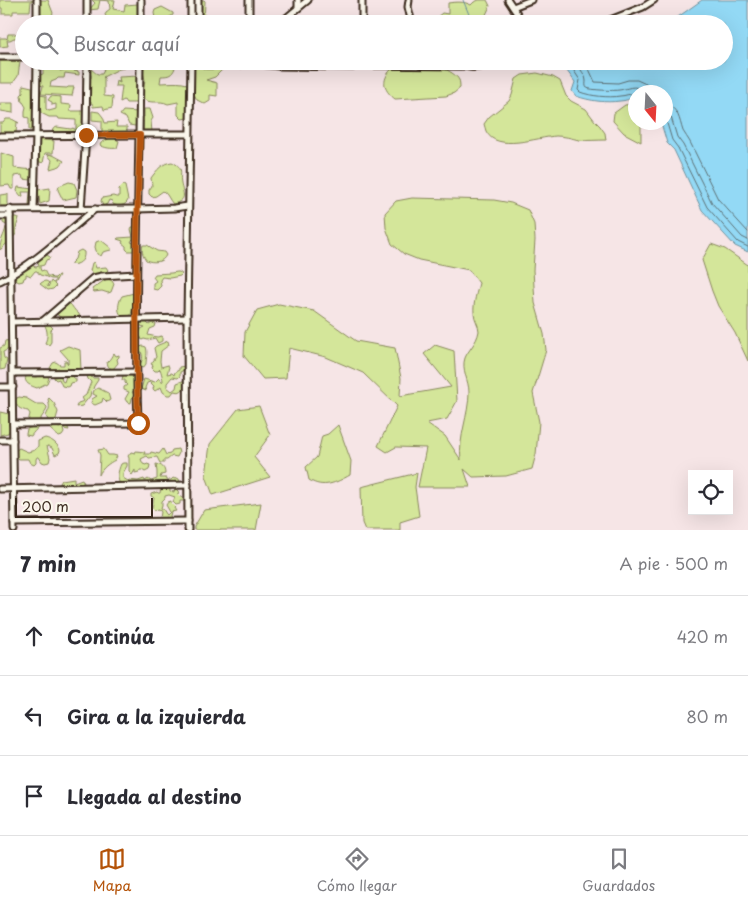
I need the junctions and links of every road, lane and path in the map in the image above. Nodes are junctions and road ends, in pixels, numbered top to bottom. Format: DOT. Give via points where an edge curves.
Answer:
graph roads {
  1 [pos="37,0"];
  2 [pos="87,0"];
  3 [pos="141,0"];
  4 [pos="191,0"];
  5 [pos="198,0"];
  6 [pos="249,0"];
  7 [pos="298,0"];
  8 [pos="308,0"];
  9 [pos="362,0"];
  10 [pos="409,0"];
  11 [pos="508,0"];
  12 [pos="531,0"];
  13 [pos="654,0"];
  14 [pos="513,7"];
  15 [pos="298,8"];
  16 [pos="37,15"];
  17 [pos="87,15"];
  18 [pos="141,15"];
  19 [pos="191,15"];
  20 [pos="198,15"];
  21 [pos="249,15"];
  22 [pos="290,15"];
  23 [pos="362,15"];
  24 [pos="410,15"];
  25 [pos="518,15"];
  26 [pos="623,15"];
  27 [pos="0,57"];
  28 [pos="15,57"];
  29 [pos="37,70"];
  30 [pos="87,70"];
  31 [pos="140,70"];
  32 [pos="191,70"];
  33 [pos="140,134"];
  34 [pos="189,134"];
  35 [pos="86,135"];
  36 [pos="0,136"];
  37 [pos="36,136"];
  38 [pos="188,206"];
  39 [pos="34,209"];
  40 [pos="81,209"];
  41 [pos="95,209"];
  42 [pos="137,209"];
  43 [pos="0,210"];
  44 [pos="10,210"];
  45 [pos="0,216"];
  46 [pos="10,216"];
  47 [pos="136,274"];
  48 [pos="11,275"];
  49 [pos="0,281"];
  50 [pos="187,318"];
  51 [pos="136,319"];
  52 [pos="12,322"];
  53 [pos="42,322"];
  54 [pos="136,372"];
  55 [pos="12,373"];
  56 [pos="0,387"];
  57 [pos="13,387"];
  58 [pos="13,424"];
  59 [pos="0,440"];
  60 [pos="13,440"];
  61 [pos="188,485"];
  62 [pos="0,489"];
  63 [pos="13,489"];
  64 [pos="188,522"];
  65 [pos="14,523"];
  66 [pos="14,530"];
  67 [pos="188,530"];
  1 -- 16 [label="street"];
  2 -- 17 [label="street"];
  3 -- 18 [label="street"];
  4 -- 19 [label="street"];
  5 -- 20 [label="street"];
  6 -- 21 [label="street"];
  7 -- 15 [label="street"];
  8 -- 15 [label="street"];
  9 -- 23 [label="street"];
  10 -- 24 [label="street"];
  11 -- 14 [label="street"];
  12 -- 14 [label="street"];
  13 -- 26 [label="street"];
  14 -- 25 [label="street"];
  15 -- 22 [label="street"];
  27 -- 28 [label="street"];
  29 -- 37 [label="street"];
  30 -- 35 [label="street"];
  31 -- 33 [label="street"];
  32 -- 34 [label="street"];
  33 -- 34 [label="street"];
  33 -- 35 [label="street"];
  33 -- 42 [label="street"];
  34 -- 38 [label="street"];
  35 -- 37 [label="street"];
  35 -- 40 [label="street"];
  36 -- 37 [label="street"];
  37 -- 39 [label="street"];
  38 -- 42 [label="street"];
  38 -- 50 [label="street"];
  39 -- 40 [label="street"];
  39 -- 44 [label="street"];
  40 -- 41 [label="street"];
  41 -- 42 [label="street"];
  41 -- 48 [label="street"];
  42 -- 47 [label="street"];
  43 -- 44 [label="street"];
  44 -- 46 [label="street"];
  45 -- 46 [label="street"];
  46 -- 48 [label="street"];
  47 -- 51 [label="street"];
  47 -- 53 [label="street" via="93,278"];
  48 -- 49 [label="street"];
  48 -- 52 [label="street"];
  50 -- 51 [label="street"];
  50 -- 61 [label="street"];
  51 -- 53 [label="street"];
  51 -- 54 [label="street"];
  52 -- 53 [label="street"];
  52 -- 55 [label="street"];
  54 -- 55 [label="street"];
  54 -- 58 [label="street" via="138,423"];
  55 -- 57 [label="street"];
  56 -- 57 [label="street"];
  57 -- 58 [label="street"];
  58 -- 60 [label="street"];
  59 -- 60 [label="street"];
  60 -- 63 [label="street"];
  61 -- 63 [label="street"];
  61 -- 64 [label="street"];
  62 -- 63 [label="street"];
  63 -- 65 [label="street"];
  64 -- 65 [label="street"];
  64 -- 67 [label="street"];
  65 -- 66 [label="street"];
}
